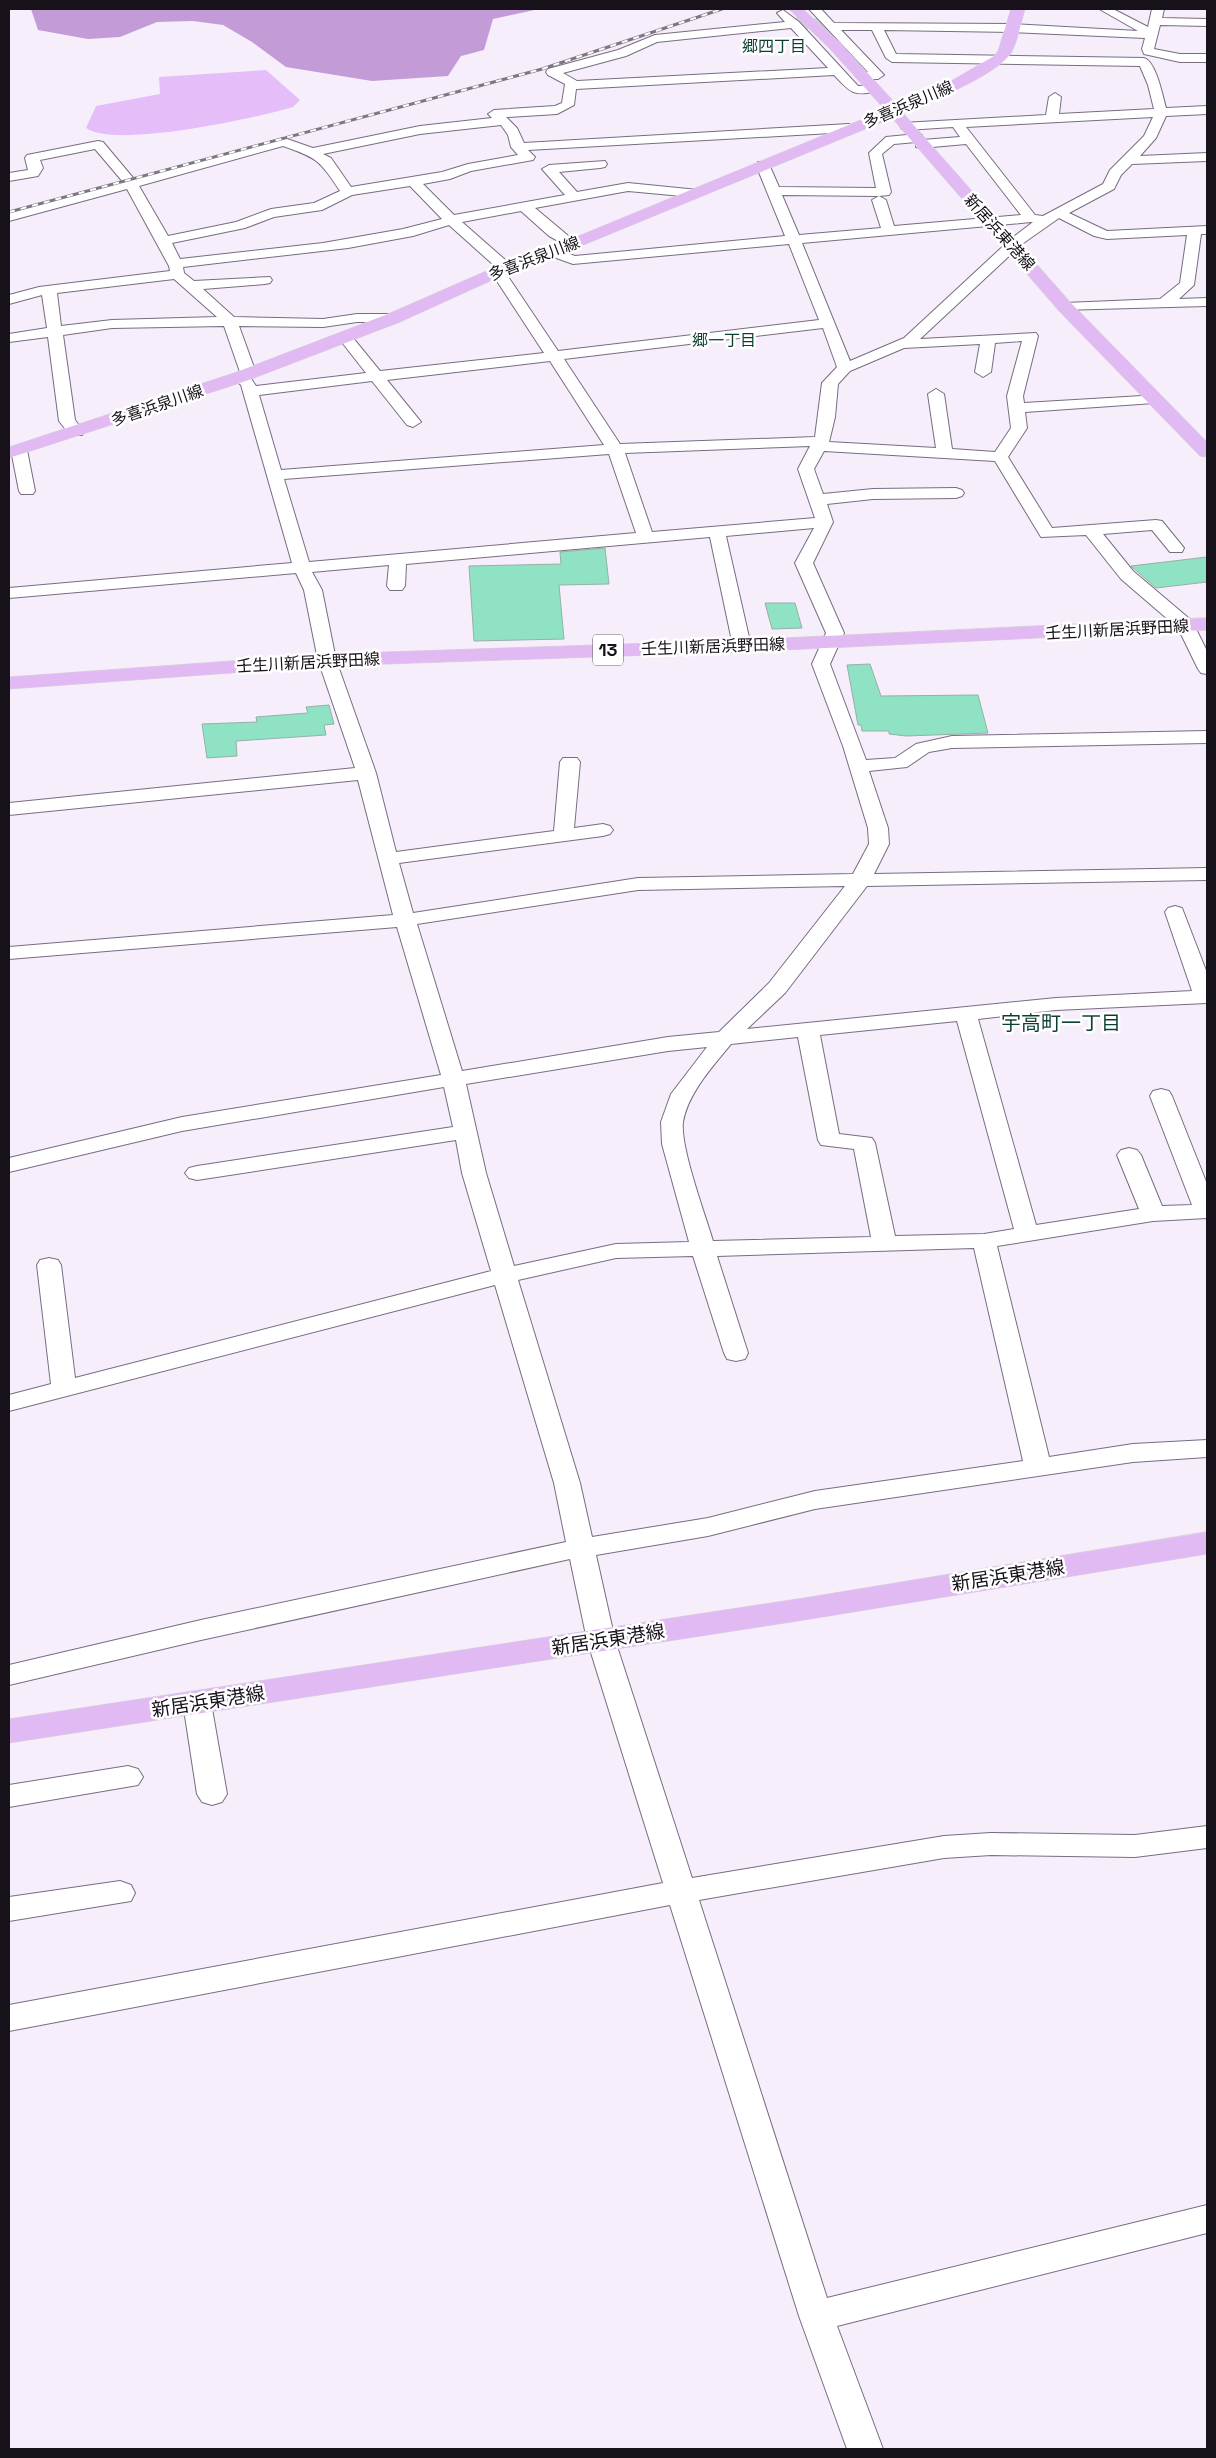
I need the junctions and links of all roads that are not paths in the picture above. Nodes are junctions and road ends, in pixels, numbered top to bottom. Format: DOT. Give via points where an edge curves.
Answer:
graph roads {
  1 [pos="778,9"];
  2 [pos="796,9"];
  3 [pos="815,9"];
  4 [pos="1018,9"];
  5 [pos="1107,10"];
  6 [pos="1157,15"];
  7 [pos="1207,22"];
  8 [pos="795,24"];
  9 [pos="832,26"];
  10 [pos="877,28"];
  11 [pos="1013,28"];
  12 [pos="1153,34"];
  13 [pos="1146,56"];
  14 [pos="1207,58"];
  15 [pos="999,59"];
  16 [pos="836,71"];
  17 [pos="862,76"];
  18 [pos="571,86"];
  19 [pos="874,88"];
  20 [pos="1055,97"];
  21 [pos="1207,110"];
  22 [pos="894,111"];
  23 [pos="1160,113"];
  24 [pos="1052,119"];
  25 [pos="502,121"];
  26 [pos="956,124"];
  27 [pos="850,128"];
  28 [pos="915,136"];
  29 [pos="969,140"];
  30 [pos="518,147"];
  31 [pos="312,152"];
  32 [pos="1207,157"];
  33 [pos="1128,160"];
  34 [pos="600,164"];
  35 [pos="763,165"];
  36 [pos="1207,168"];
  37 [pos="1185,169"];
  38 [pos="9,177"];
  39 [pos="413,181"];
  40 [pos="131,185"];
  41 [pos="348,192"];
  42 [pos="775,192"];
  43 [pos="693,193"];
  44 [pos="573,196"];
  45 [pos="879,200"];
  46 [pos="524,206"];
  47 [pos="1058,213"];
  48 [pos="9,218"];
  49 [pos="1038,219"];
  50 [pos="451,220"];
  51 [pos="989,222"];
  52 [pos="1201,230"];
  53 [pos="889,231"];
  54 [pos="794,239"];
  55 [pos="164,241"];
  56 [pos="571,244"];
  57 [pos="1014,246"];
  58 [pos="553,252"];
  59 [pos="176,269"];
  60 [pos="502,270"];
  61 [pos="266,280"];
  62 [pos="189,286"];
  63 [pos="49,290"];
  64 [pos="9,300"];
  65 [pos="1207,302"];
  66 [pos="1163,304"];
  67 [pos="1065,307"];
  68 [pos="394,318"];
  69 [pos="230,321"];
  70 [pos="828,323"];
  71 [pos="56,332"];
  72 [pos="344,336"];
  73 [pos="9,338"];
  74 [pos="988,339"];
  75 [pos="904,344"];
  76 [pos="554,356"];
  77 [pos="844,368"];
  78 [pos="983,372"];
  79 [pos="244,375"];
  80 [pos="375,376"];
  81 [pos="250,390"];
  82 [pos="936,394"];
  83 [pos="1154,398"];
  84 [pos="1016,408"];
  85 [pos="413,422"];
  86 [pos="76,432"];
  87 [pos="820,443"];
  88 [pos="614,449"];
  89 [pos="14,451"];
  90 [pos="1207,452"];
  91 [pos="945,454"];
  92 [pos="1000,457"];
  93 [pos="275,475"];
  94 [pos="27,490"];
  95 [pos="956,493"];
  96 [pos="818,500"];
  97 [pos="825,522"];
  98 [pos="1091,530"];
  99 [pos="717,532"];
  100 [pos="646,538"];
  101 [pos="1176,548"];
  102 [pos="398,560"];
  103 [pos="302,568"];
  104 [pos="396,586"];
  105 [pos="9,593"];
  106 [pos="1207,624"];
  107 [pos="1186,625"];
  108 [pos="834,641"];
  109 [pos="742,646"];
  110 [pos="327,660"];
  111 [pos="1207,669"];
  112 [pos="9,683"];
  113 [pos="1207,737"];
  114 [pos="570,762"];
  115 [pos="858,766"];
  116 [pos="366,773"];
  117 [pos="9,809"];
  118 [pos="603,830"];
  119 [pos="564,835"];
  120 [pos="388,859"];
  121 [pos="1207,874"];
  122 [pos="860,881"];
  123 [pos="1175,912"];
  124 [pos="405,920"];
  125 [pos="9,953"];
  126 [pos="1205,1001"];
  127 [pos="966,1014"];
  128 [pos="808,1031"];
  129 [pos="723,1040"];
  130 [pos="454,1080"];
  131 [pos="1161,1096"];
  132 [pos="465,1132"];
  133 [pos="1129,1155"];
  134 [pos="9,1165"];
  135 [pos="197,1173"];
  136 [pos="1207,1211"];
  137 [pos="1153,1214"];
  138 [pos="1027,1234"];
  139 [pos="984,1241"];
  140 [pos="884,1243"];
  141 [pos="703,1249"];
  142 [pos="49,1265"];
  143 [pos="505,1275"];
  144 [pos="736,1353"];
  145 [pos="64,1389"];
  146 [pos="9,1403"];
  147 [pos="1207,1449"];
  148 [pos="1038,1467"];
  149 [pos="1207,1543"];
  150 [pos="580,1548"];
  151 [pos="601,1640"];
  152 [pos="9,1675"];
  153 [pos="197,1703"];
  154 [pos="9,1731"];
  155 [pos="128,1777"];
  156 [pos="212,1794"];
  157 [pos="9,1796"];
  158 [pos="1207,1837"];
  159 [pos="682,1891"];
  160 [pos="120,1893"];
  161 [pos="9,1909"];
  162 [pos="9,2018"];
  163 [pos="1207,2219"];
  164 [pos="816,2316"];
  165 [pos="865,2449"];
  1 -- 8 [label="street"];
  2 -- 17 [label="main road, 新居浜東港線"];
  3 -- 9 [label="street"];
  4 -- 11 [label="main road"];
  5 -- 12 [label="street"];
  6 -- 7 [label="street"];
  6 -- 12 [label="street"];
  8 -- 16 [label="street"];
  8 -- 18 [label="street" via="655,39 622,53 552,72 571,82"];
  9 -- 10 [label="street"];
  9 -- 17 [label="street" via="878,75"];
  10 -- 11 [label="street"];
  10 -- 15 [label="street" via="892,58"];
  11 -- 12 [label="street"];
  11 -- 15 [label="main road"];
  12 -- 13 [label="street"];
  13 -- 14 [label="street"];
  13 -- 15 [label="street" via="1084,63"];
  13 -- 23 [label="street"];
  15 -- 22 [label="main road, 多喜浜泉川線" via="946,90"];
  16 -- 18 [label="street"];
  16 -- 19 [label="street" via="855,90"];
  17 -- 19 [label="main road, 新居浜東港線"];
  18 -- 25 [label="street" via="568,105 557,110 494,114"];
  19 -- 22 [label="main road, 新居浜東港線"];
  20 -- 24 [label="street"];
  21 -- 23 [label="street"];
  22 -- 27 [label="main road, 多喜浜泉川線"];
  22 -- 28 [label="main road, 新居浜東港線"];
  23 -- 24 [label="street"];
  23 -- 33 [label="street" via="1150,138"];
  24 -- 26 [label="street"];
  25 -- 30 [label="street" via="512,130"];
  25 -- 31 [label="street" via="420,130"];
  26 -- 28 [label="street"];
  26 -- 29 [label="street"];
  27 -- 30 [label="street"];
  27 -- 35 [label="main road, 多喜浜泉川線"];
  28 -- 29 [label="street"];
  28 -- 42 [label="street" via="891,140 875,153 884,192"];
  28 -- 51 [label="main road, 新居浜東港線"];
  29 -- 49 [label="street"];
  30 -- 39 [label="street" via="528,157"];
  31 -- 40 [label="street" via="284,142"];
  31 -- 41 [label="street" via="326,160"];
  32 -- 33 [label="street"];
  33 -- 47 [label="street" via="1115,173 1109,186"];
  34 -- 44 [label="street" via="549,169"];
  35 -- 42 [label="street"];
  35 -- 43 [label="main road, 多喜浜泉川線"];
  36 -- 37 [label="street"];
  38 -- 40 [label="street" via="33,173 36,168 32,158 98,145"];
  39 -- 41 [label="street"];
  39 -- 50 [label="street"];
  40 -- 48 [label="street"];
  40 -- 55 [label="street"];
  41 -- 55 [label="street" via="316,207 271,213 240,225"];
  42 -- 54 [label="street"];
  43 -- 44 [label="street" via="628,187"];
  43 -- 56 [label="main road, 多喜浜泉川線"];
  44 -- 46 [label="street"];
  45 -- 53 [label="street"];
  46 -- 50 [label="street"];
  46 -- 56 [label="street"];
  47 -- 49 [label="street"];
  47 -- 52 [label="street" via="1107,235"];
  49 -- 51 [label="street"];
  49 -- 57 [label="street"];
  50 -- 59 [label="street" via="431,228 302,251"];
  50 -- 60 [label="street"];
  51 -- 53 [label="street"];
  51 -- 57 [label="main road, 新居浜東港線"];
  52 -- 66 [label="street" via="1187,285"];
  53 -- 54 [label="street"];
  54 -- 58 [label="street" via="574,260"];
  54 -- 70 [label="street"];
  55 -- 59 [label="street"];
  56 -- 58 [label="main road, 多喜浜泉川線"];
  57 -- 67 [label="main road, 新居浜東港線"];
  57 -- 75 [label="street"];
  58 -- 60 [label="main road, 多喜浜泉川線"];
  59 -- 62 [label="street"];
  59 -- 63 [label="street"];
  60 -- 68 [label="main road, 多喜浜泉川線"];
  60 -- 76 [label="street"];
  61 -- 62 [label="street"];
  62 -- 69 [label="street"];
  63 -- 64 [label="street"];
  63 -- 71 [label="street"];
  65 -- 66 [label="street"];
  66 -- 67 [label="street"];
  67 -- 83 [label="main road, 新居浜東港線"];
  68 -- 69 [label="street" via="357,318 323,323"];
  68 -- 72 [label="main road, 多喜浜泉川線"];
  69 -- 71 [label="street" via="112,324"];
  69 -- 79 [label="street"];
  70 -- 76 [label="street"];
  70 -- 77 [label="street"];
  71 -- 73 [label="street"];
  71 -- 86 [label="street" via="67,421"];
  72 -- 79 [label="main road, 多喜浜泉川線"];
  72 -- 80 [label="street"];
  74 -- 75 [label="street"];
  74 -- 78 [label="street"];
  74 -- 84 [label="street" via="1032,336 1015,396"];
  75 -- 77 [label="street"];
  76 -- 80 [label="street"];
  76 -- 88 [label="street"];
  77 -- 87 [label="street" via="830,383 828,417"];
  79 -- 81 [label="street"];
  79 -- 86 [label="main road, 多喜浜泉川線"];
  80 -- 81 [label="street"];
  80 -- 85 [label="street"];
  81 -- 93 [label="street"];
  82 -- 91 [label="street"];
  83 -- 84 [label="street"];
  83 -- 90 [label="main road, 新居浜東港線"];
  84 -- 92 [label="street" via="1019,428"];
  86 -- 89 [label="main road, 多喜浜泉川線"];
  87 -- 88 [label="street"];
  87 -- 91 [label="street"];
  87 -- 96 [label="street" via="806,469"];
  88 -- 93 [label="street"];
  88 -- 100 [label="street"];
  89 -- 94 [label="street"];
  91 -- 92 [label="street"];
  92 -- 98 [label="street" via="1046,533"];
  93 -- 103 [label="street"];
  95 -- 96 [label="street" via="874,494"];
  96 -- 97 [label="street"];
  97 -- 99 [label="street"];
  97 -- 108 [label="street" via="804,562 835,633"];
  98 -- 101 [label="street" via="1156,525"];
  98 -- 107 [label="street" via="1127,575"];
  99 -- 100 [label="street"];
  99 -- 109 [label="street"];
  100 -- 102 [label="street"];
  102 -- 103 [label="street"];
  102 -- 104 [label="street"];
  103 -- 105 [label="street"];
  103 -- 110 [label="street" via="313,590"];
  106 -- 107 [label="main road, 壬生川新居浜野田線 / 13"];
  107 -- 108 [label="main road, 壬生川新居浜野田線 / 13"];
  107 -- 111 [label="street"];
  108 -- 109 [label="main road, 壬生川新居浜野田線 / 13"];
  108 -- 115 [label="street" via="822,657 821,664"];
  109 -- 110 [label="main road, 壬生川新居浜野田線 / 13"];
  110 -- 112 [label="main road, 壬生川新居浜野田線 / 13"];
  110 -- 116 [label="street"];
  113 -- 115 [label="street" via="952,742 923,748 900,763"];
  114 -- 119 [label="street"];
  115 -- 122 [label="street" via="878,828 879,844"];
  116 -- 117 [label="street"];
  116 -- 120 [label="street"];
  118 -- 119 [label="street"];
  119 -- 120 [label="street"];
  120 -- 124 [label="street"];
  121 -- 122 [label="street"];
  122 -- 124 [label="street" via="638,884"];
  122 -- 129 [label="street" via="777,988"];
  123 -- 126 [label="street"];
  124 -- 125 [label="street"];
  124 -- 130 [label="street"];
  126 -- 127 [label="street" via="1056,1004"];
  127 -- 128 [label="street"];
  127 -- 138 [label="street"];
  128 -- 129 [label="street"];
  128 -- 140 [label="street" via="829,1140 864,1143"];
  129 -- 130 [label="street" via="668,1044"];
  129 -- 141 [label="street" via="682,1094 672,1122 674,1144"];
  130 -- 132 [label="street"];
  130 -- 134 [label="street" via="182,1124"];
  131 -- 136 [label="street"];
  132 -- 135 [label="street"];
  132 -- 143 [label="street"];
  133 -- 137 [label="street"];
  136 -- 137 [label="street"];
  137 -- 138 [label="street"];
  138 -- 139 [label="street"];
  139 -- 140 [label="street"];
  139 -- 148 [label="street"];
  140 -- 141 [label="street"];
  141 -- 143 [label="street" via="616,1251"];
  141 -- 144 [label="street"];
  142 -- 145 [label="street"];
  143 -- 145 [label="street"];
  143 -- 150 [label="street" via="567,1483"];
  145 -- 146 [label="street"];
  147 -- 148 [label="street" via="1133,1453"];
  148 -- 150 [label="street" via="815,1500 708,1527"];
  149 -- 151 [label="main road, 新居浜東港線"];
  150 -- 151 [label="street"];
  150 -- 152 [label="street"];
  151 -- 153 [label="main road, 新居浜東港線"];
  151 -- 159 [label="street"];
  153 -- 154 [label="main road, 新居浜東港線"];
  153 -- 156 [label="street"];
  155 -- 157 [label="street"];
  158 -- 159 [label="street" via="1135,1846 991,1844 944,1847"];
  159 -- 162 [label="street"];
  159 -- 164 [label="street"];
  160 -- 161 [label="street"];
  163 -- 164 [label="street"];
  164 -- 165 [label="street"];
}
